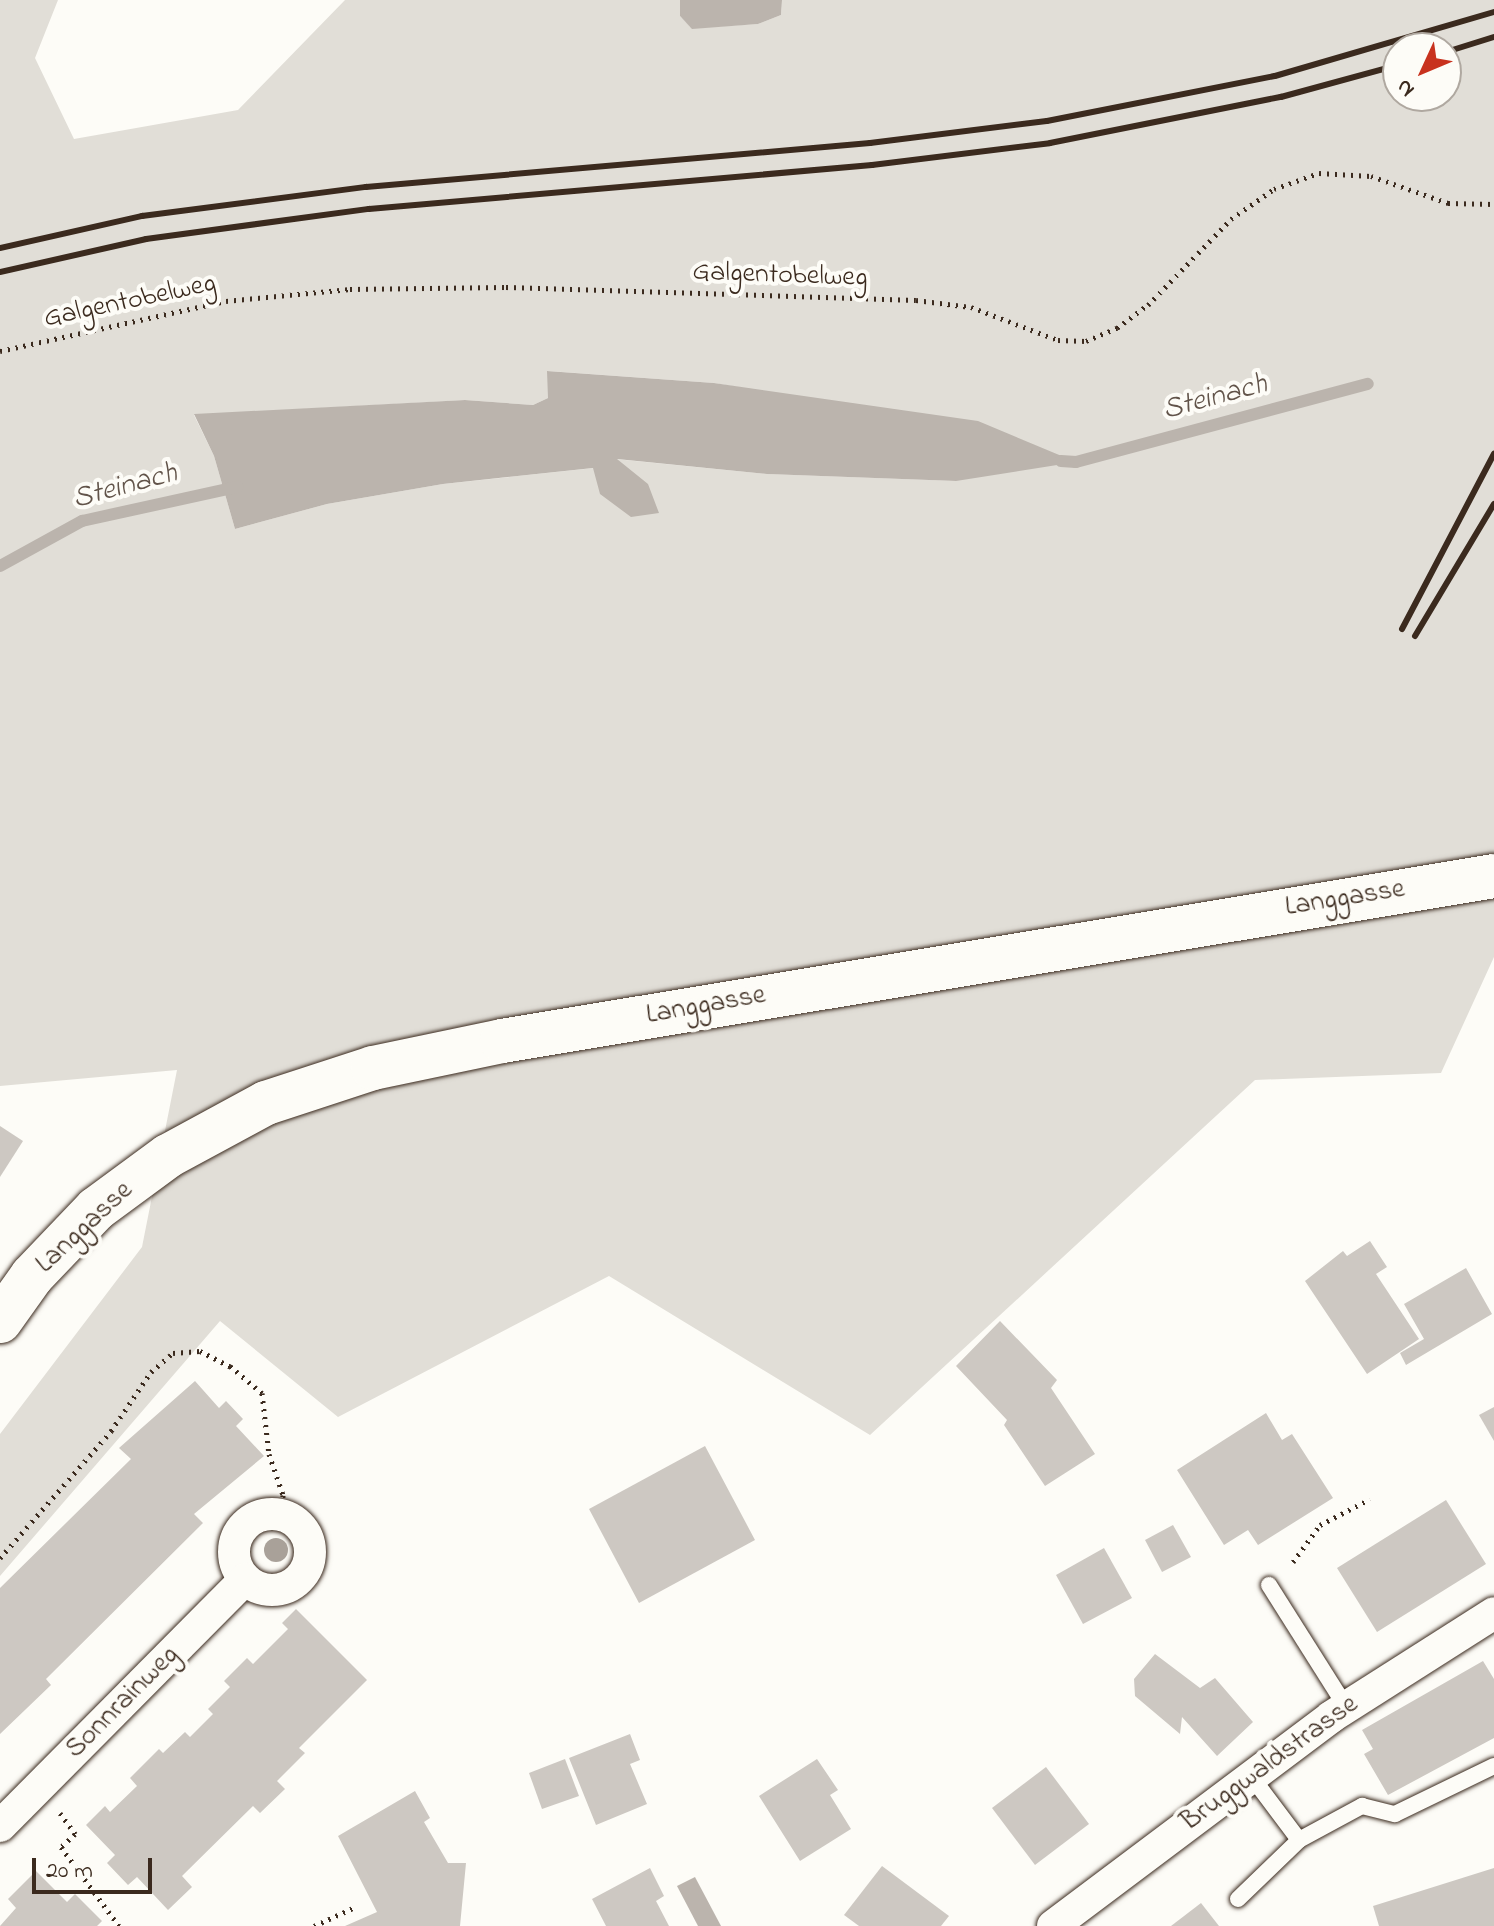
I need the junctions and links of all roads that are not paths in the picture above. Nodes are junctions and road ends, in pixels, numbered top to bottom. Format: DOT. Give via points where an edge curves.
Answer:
graph roads {
  1 [pos="1494,876"];
  2 [pos="0,1321"];
  3 [pos="245,1579"];
  4 [pos="1269,1585"];
  5 [pos="1494,1613"];
  6 [pos="1346,1707"];
  7 [pos="1494,1766"];
  8 [pos="1251,1776"];
  9 [pos="0,1826"];
  10 [pos="1299,1840"];
  11 [pos="1238,1899"];
  12 [pos="1053,1926"];
  1 -- 2 [label="main road, Langgasse" via="502,1041 373,1068 266,1103 168,1156 96,1209 32,1276"];
  3 -- 3 [label="street" via="234,1556 239,1532 257,1516 282,1515 303,1530 310,1553 307,1566 291,1585 255,1586"];
  3 -- 9 [label="street, Sonnrainweg"];
  4 -- 6 [label="lane"];
  5 -- 6 [label="street, Bruggwaldstrasse"];
  6 -- 8 [label="street, Bruggwaldstrasse"];
  7 -- 10 [label="lane" via="1395,1814 1362,1806"];
  8 -- 10 [label="lane"];
  8 -- 12 [label="street, Bruggwaldstrasse"];
  10 -- 11 [label="lane"];
}
